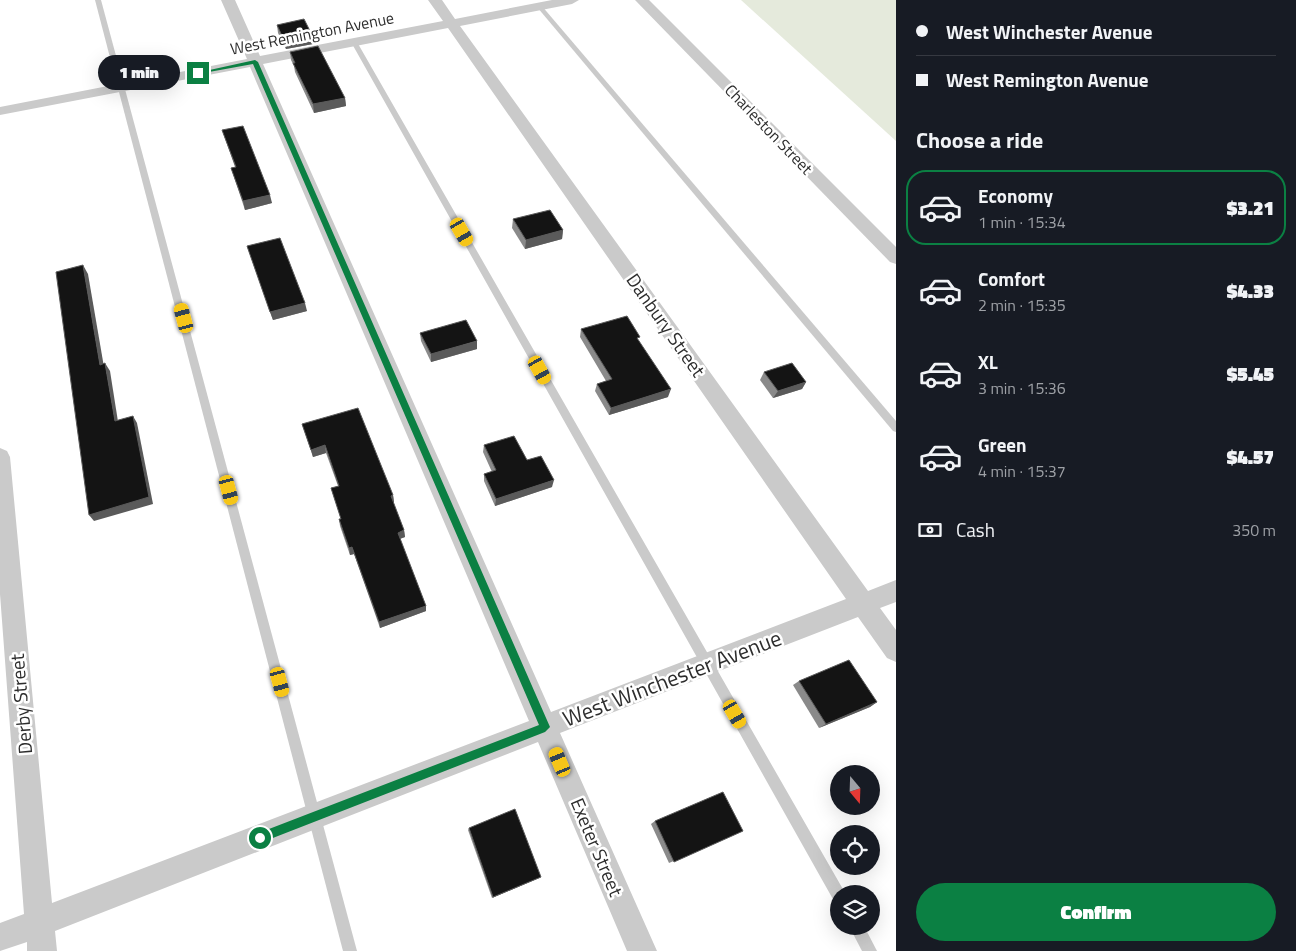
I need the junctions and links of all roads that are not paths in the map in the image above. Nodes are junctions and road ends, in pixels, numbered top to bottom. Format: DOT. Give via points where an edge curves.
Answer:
graph roads {
  1 [pos="98,0"];
  2 [pos="228,0"];
  3 [pos="435,0"];
  4 [pos="572,0"];
  5 [pos="642,0"];
  6 [pos="539,6"];
  7 [pos="452,23"];
  8 [pos="354,42"];
  9 [pos="255,62"];
  10 [pos="123,87"];
  11 [pos="0,111"];
  12 [pos="896,258"];
  13 [pos="896,428"];
  14 [pos="0,457"];
  15 [pos="896,591"];
  16 [pos="863,603"];
  17 [pos="896,650"];
  18 [pos="707,664"];
  19 [pos="545,727"];
  20 [pos="315,816"];
  21 [pos="833,885"];
  22 [pos="39,923"];
  23 [pos="861,935"];
  24 [pos="0,938"];
  25 [pos="42,951"];
  26 [pos="350,951"];
  27 [pos="642,951"];
  28 [pos="870,951"];
  1 -- 10 [label="lane"];
  2 -- 9 [label="street, Exeter Street"];
  3 -- 7 [label="street, Danbury Street"];
  4 -- 6 [label="street, West Remington Avenue"];
  5 -- 12 [label="street, Charleston Street"];
  6 -- 7 [label="street, West Remington Avenue"];
  6 -- 13 [label="lane"];
  7 -- 8 [label="street, West Remington Avenue"];
  7 -- 16 [label="street, Danbury Street"];
  8 -- 9 [label="street, West Remington Avenue"];
  8 -- 18 [label="lane"];
  9 -- 10 [label="street, West Remington Avenue"];
  9 -- 19 [label="street, Exeter Street"];
  10 -- 11 [label="street, West Remington Avenue"];
  10 -- 20 [label="lane"];
  14 -- 22 [label="street, Derby Street"];
  15 -- 16 [label="street, West Winchester Avenue"];
  16 -- 17 [label="street, Danbury Street"];
  16 -- 18 [label="street, West Winchester Avenue"];
  18 -- 19 [label="street, West Winchester Avenue"];
  18 -- 21 [label="lane"];
  19 -- 20 [label="street, West Winchester Avenue"];
  19 -- 27 [label="street, Exeter Street"];
  20 -- 22 [label="street, West Winchester Avenue"];
  20 -- 26 [label="lane"];
  22 -- 24 [label="street, West Winchester Avenue"];
  22 -- 25 [label="street, Derby Street"];
  23 -- 28 [label="lane"];
}
